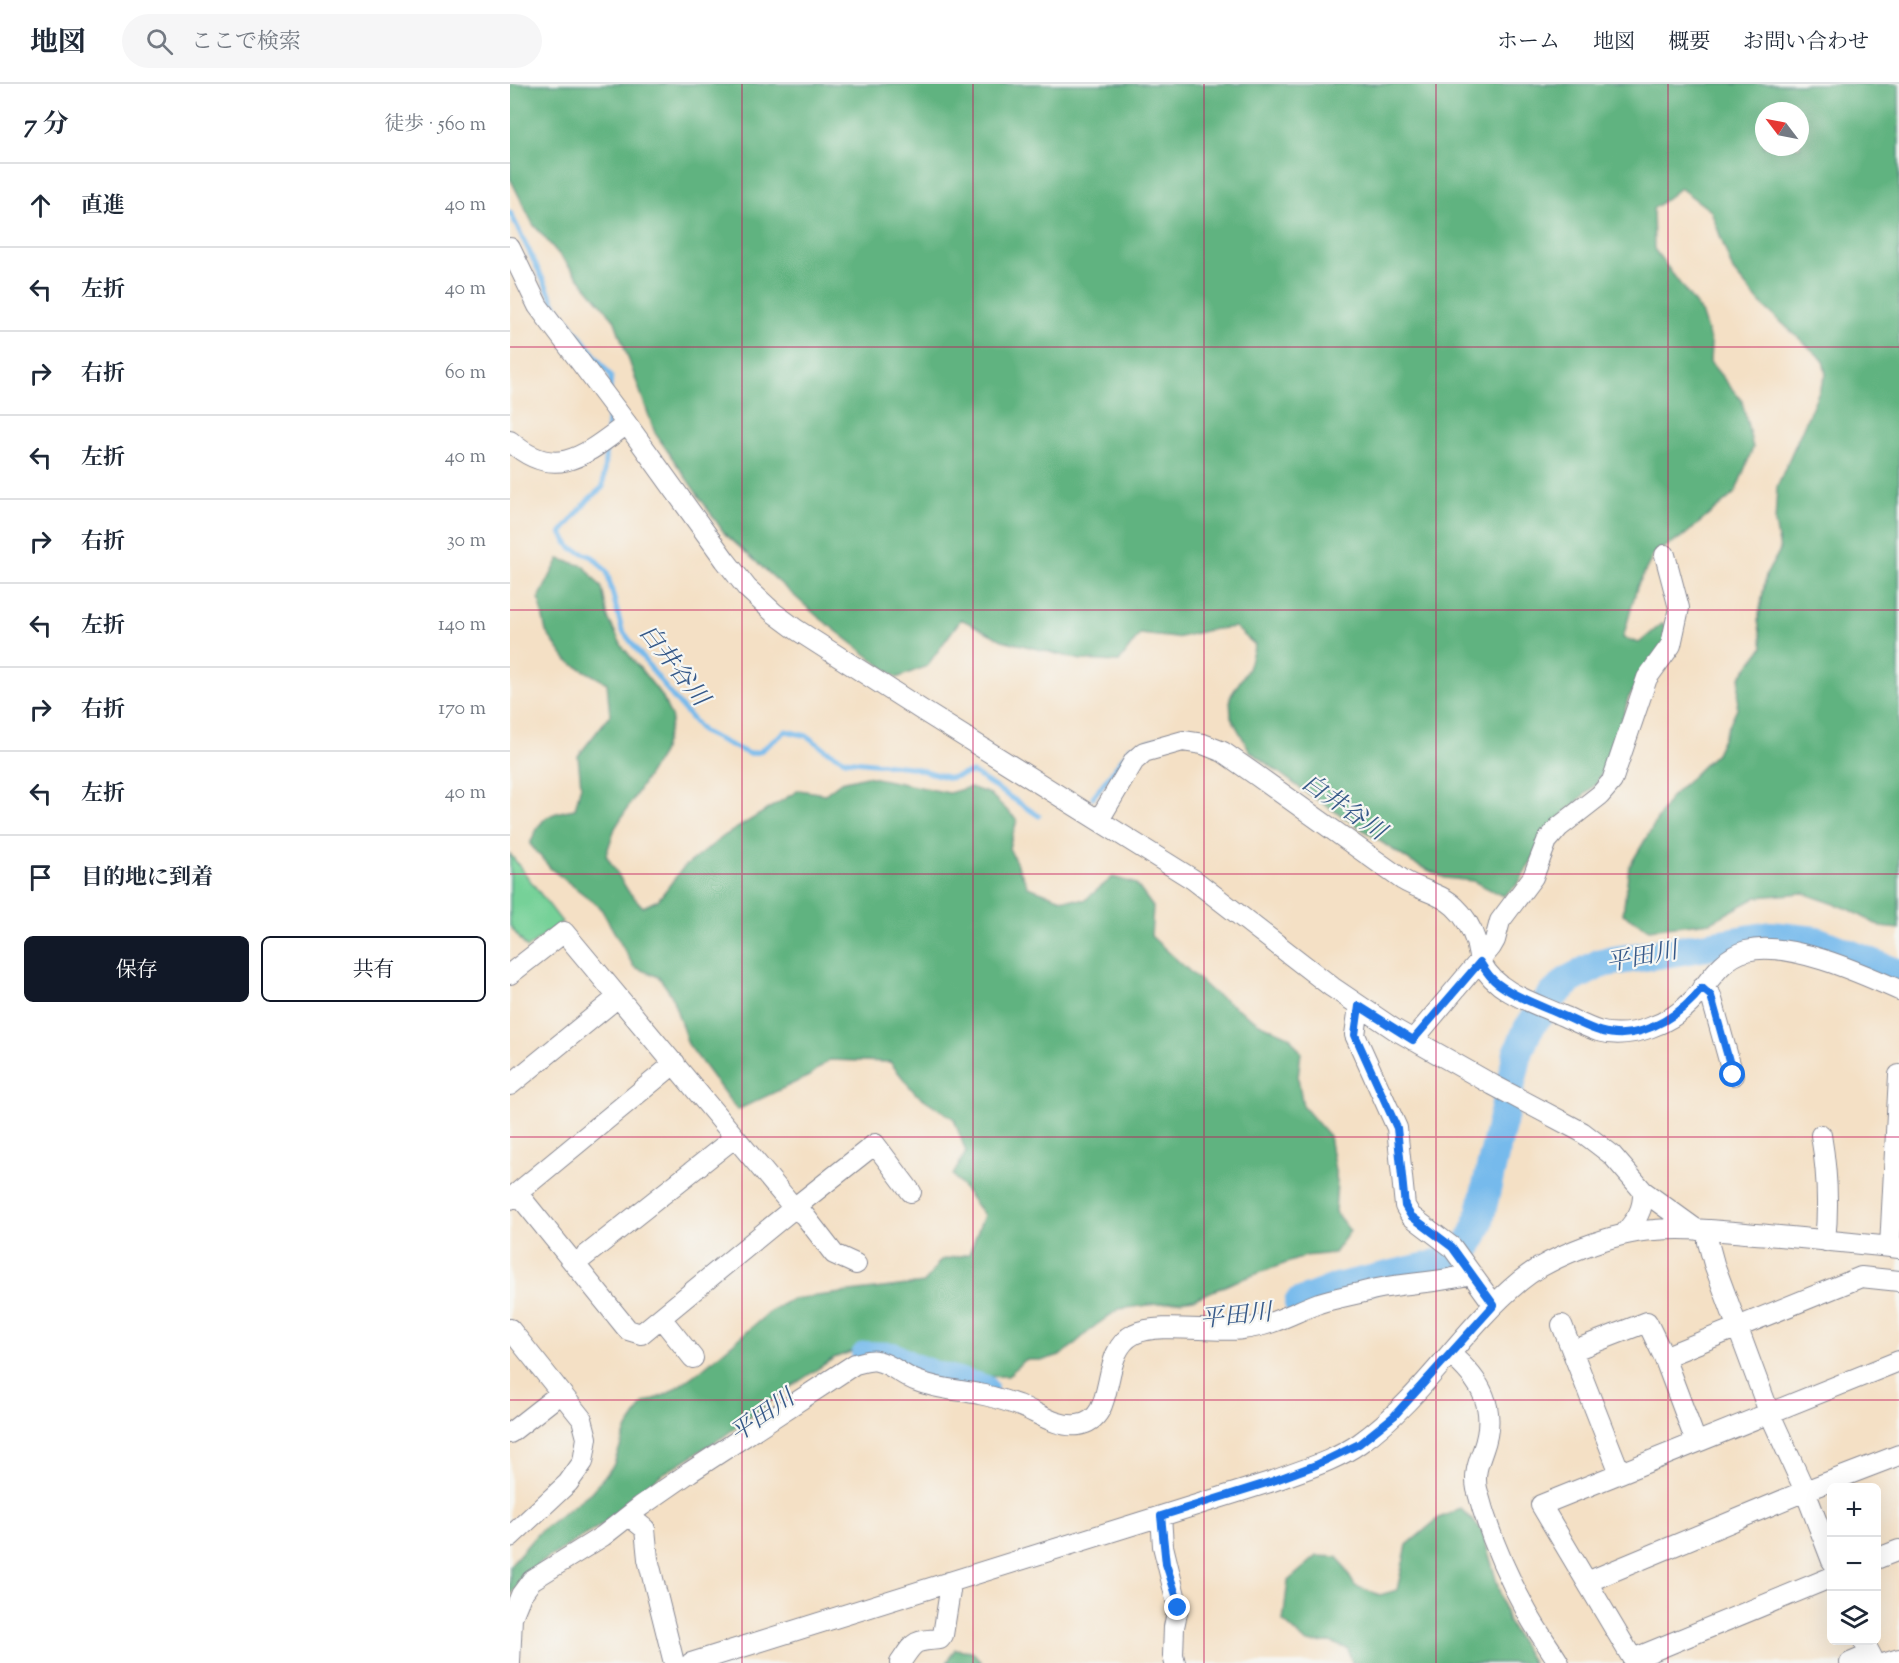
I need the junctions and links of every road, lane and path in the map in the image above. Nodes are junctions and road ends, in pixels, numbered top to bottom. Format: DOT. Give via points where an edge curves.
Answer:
graph roads {
  1 [pos="510,248"];
  2 [pos="627,424"];
  3 [pos="510,441"];
  4 [pos="1665,555"];
  5 [pos="1100,820"];
  6 [pos="1480,962"];
  7 [pos="510,974"];
  8 [pos="1702,988"];
  9 [pos="1899,990"];
  10 [pos="618,997"];
  11 [pos="1359,1006"];
  12 [pos="1413,1040"];
  13 [pos="675,1063"];
  14 [pos="1733,1075"];
  15 [pos="1899,1075"];
  16 [pos="510,1084"];
  17 [pos="1821,1136"];
  18 [pos="734,1137"];
  19 [pos="1644,1191"];
  20 [pos="911,1192"];
  21 [pos="514,1196"];
  22 [pos="794,1208"];
  23 [pos="1703,1230"];
  24 [pos="1624,1234"];
  25 [pos="1825,1241"];
  26 [pos="1894,1247"];
  27 [pos="1461,1260"];
  28 [pos="575,1264"];
  29 [pos="856,1264"];
  30 [pos="1899,1281"];
  31 [pos="1494,1305"];
  32 [pos="661,1318"];
  33 [pos="1562,1325"];
  34 [pos="1737,1328"];
  35 [pos="510,1329"];
  36 [pos="1572,1351"];
  37 [pos="1450,1354"];
  38 [pos="1664,1357"];
  39 [pos="693,1358"];
  40 [pos="1899,1361"];
  41 [pos="561,1393"];
  42 [pos="1769,1412"];
  43 [pos="510,1433"];
  44 [pos="1696,1442"];
  45 [pos="1899,1455"];
  46 [pos="1620,1473"];
  47 [pos="1805,1491"];
  48 [pos="629,1516"];
  49 [pos="1161,1516"];
  50 [pos="510,1537"];
  51 [pos="1827,1548"];
  52 [pos="1899,1550"];
  53 [pos="1881,1557"];
  54 [pos="1827,1579"];
  55 [pos="949,1582"];
  56 [pos="1587,1582"];
  57 [pos="1873,1655"];
  58 [pos="1899,1659"];
  59 [pos="1634,1661"];
  60 [pos="510,1663"];
  61 [pos="674,1663"];
  62 [pos="691,1663"];
  63 [pos="900,1663"];
  64 [pos="1175,1663"];
  65 [pos="1559,1663"];
  66 [pos="1850,1663"];
  1 -- 2 [label="street" via="538,306"];
  2 -- 3 [label="street" via="585,454 561,463 522,452"];
  2 -- 5 [label="street" via="725,560 774,613"];
  4 -- 6 [label="street" via="1679,608 1671,645 1647,678 1612,781 1547,841 1533,877 1500,921 1495,940"];
  5 -- 6 [label="street" via="1134,761 1144,752 1183,741 1203,744 1256,775 1415,888 1448,901 1470,928"];
  5 -- 11 [label="street" via="1194,880"];
  6 -- 8 [label="street" via="1496,982 1530,1001 1597,1030 1616,1034 1660,1023 1681,1011"];
  6 -- 12 [label="street"];
  7 -- 10 [label="street" via="564,932"];
  8 -- 9 [label="street" via="1733,956 1777,950 1847,966"];
  8 -- 14 [label="street" via="1711,996"];
  10 -- 13 [label="street"];
  10 -- 16 [label="street"];
  11 -- 12 [label="street"];
  11 -- 27 [label="street" via="1355,1035 1397,1128 1405,1206 1411,1216"];
  12 -- 19 [label="street" via="1582,1132 1612,1155"];
  13 -- 18 [label="street"];
  13 -- 21 [label="street"];
  15 -- 26 [label="street"];
  17 -- 25 [label="street" via="1826,1167"];
  18 -- 22 [label="street"];
  18 -- 28 [label="street"];
  19 -- 23 [label="street"];
  19 -- 24 [label="street" via="1639,1216"];
  20 -- 22 [label="street" via="875,1144"];
  21 -- 28 [label="street"];
  22 -- 29 [label="street" via="834,1254"];
  22 -- 32 [label="street"];
  23 -- 24 [label="street"];
  23 -- 25 [label="street"];
  23 -- 34 [label="street"];
  24 -- 31 [label="street" via="1545,1264 1520,1280"];
  25 -- 26 [label="street"];
  27 -- 31 [label="street"];
  27 -- 48 [label="street" via="1454,1279 1371,1290 1319,1304 1275,1323 1220,1331 1157,1329 1134,1334 1114,1358 1099,1412 1078,1425 1062,1424 980,1394 915,1381 874,1360 855,1364"];
  28 -- 32 [label="street" via="628,1330 641,1334"];
  30 -- 34 [label="street" via="1861,1277"];
  31 -- 37 [label="street"];
  32 -- 39 [label="street"];
  33 -- 36 [label="street"];
  34 -- 38 [label="street"];
  34 -- 42 [label="street"];
  35 -- 41 [label="street"];
  36 -- 38 [label="street" via="1647,1322"];
  36 -- 46 [label="street"];
  37 -- 49 [label="street" via="1394,1416 1359,1444 1273,1481"];
  37 -- 65 [label="street" via="1468,1369 1482,1389 1488,1408 1489,1432 1475,1478 1503,1565"];
  38 -- 44 [label="street"];
  40 -- 42 [label="street"];
  41 -- 43 [label="street"];
  41 -- 50 [label="street" via="582,1419 587,1438 583,1462 568,1483"];
  42 -- 44 [label="street"];
  42 -- 47 [label="street"];
  44 -- 46 [label="street"];
  45 -- 47 [label="street"];
  46 -- 56 [label="street" via="1542,1505"];
  47 -- 51 [label="street"];
  47 -- 56 [label="street"];
  48 -- 60 [label="street" via="532,1580 512,1617"];
  48 -- 61 [label="street" via="645,1529 648,1559"];
  49 -- 55 [label="street"];
  49 -- 64 [label="street" via="1166,1564 1178,1608"];
  52 -- 53 [label="street"];
  54 -- 59 [label="street"];
  55 -- 62 [label="street"];
  55 -- 63 [label="street" via="943,1635 912,1646"];
  56 -- 59 [label="street"];
  57 -- 58 [label="street"];
  57 -- 66 [label="street"];
}
